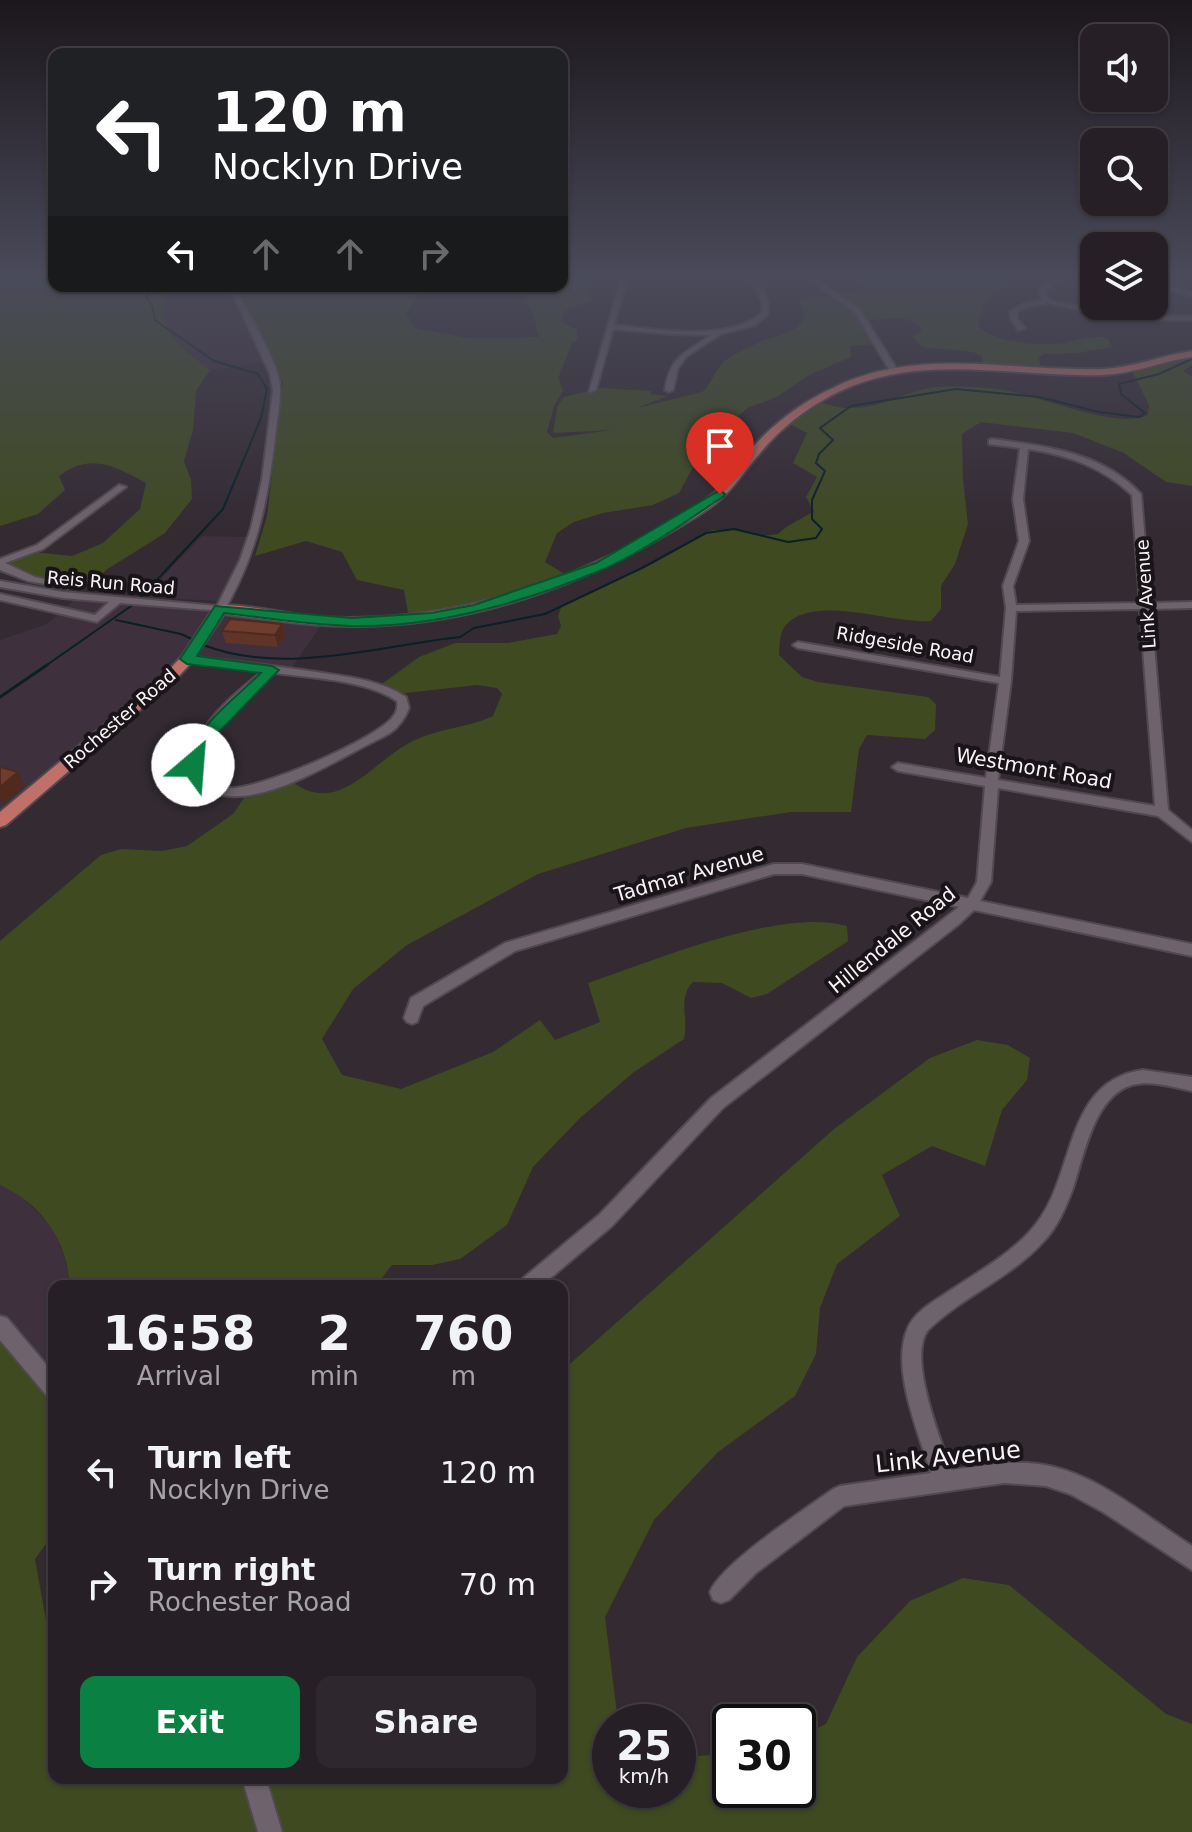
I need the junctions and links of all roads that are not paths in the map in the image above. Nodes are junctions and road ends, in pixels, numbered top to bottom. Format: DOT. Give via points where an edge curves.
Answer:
graph roads {
  1 [pos="268,360"];
  2 [pos="600,360"];
  3 [pos="679,360"];
  4 [pos="888,360"];
  5 [pos="1166,360"];
  6 [pos="894,371"];
  7 [pos="592,390"];
  8 [pos="669,390"];
  9 [pos="992,442"];
  10 [pos="1024,446"];
  11 [pos="122,487"];
  12 [pos="0,584"];
  13 [pos="0,597"];
  14 [pos="106,598"];
  15 [pos="119,599"];
  16 [pos="1192,605"];
  17 [pos="1146,606"];
  18 [pos="1011,608"];
  19 [pos="220,609"];
  20 [pos="798,645"];
  21 [pos="187,659"];
  22 [pos="272,670"];
  23 [pos="1005,681"];
  24 [pos="898,767"];
  25 [pos="992,780"];
  26 [pos="1162,812"];
  27 [pos="0,821"];
  28 [pos="1192,837"];
  29 [pos="972,903"];
  30 [pos="1192,950"];
  31 [pos="412,1018"];
  32 [pos="1192,1084"];
  33 [pos="534,1280"];
  34 [pos="0,1325"];
  35 [pos="48,1382"];
  36 [pos="944,1480"];
  37 [pos="1192,1559"];
  38 [pos="721,1592"];
  39 [pos="256,1784"];
  40 [pos="270,1832"];
  1 -- 19 [label="street, Rochester Road" via="277,390 266,480 245,560"];
  2 -- 7 [label="street"];
  3 -- 8 [label="street" via="670,373"];
  4 -- 6 [label="street"];
  5 -- 6 [label="main road" via="1103,372 983,366"];
  6 -- 19 [label="main road" via="844,386 801,410 766,439 713,500 627,552 571,578 477,609 407,619 312,620"];
  9 -- 10 [label="street, Link Avenue"];
  10 -- 17 [label="street, Link Avenue" via="1090,462 1136,494"];
  10 -- 18 [label="street, Hillendale Road" via="1018,499 1024,541 1008,586"];
  11 -- 14 [label="street" via="40,547 0,562 23,576"];
  12 -- 14 [label="street, Reis Run Road"];
  13 -- 15 [label="street" via="97,619"];
  14 -- 15 [label="street, Reis Run Road"];
  15 -- 19 [label="street, Reis Run Road"];
  16 -- 17 [label="street"];
  17 -- 18 [label="street"];
  17 -- 26 [label="street, Link Avenue"];
  18 -- 23 [label="street, Hillendale Road"];
  19 -- 21 [label="main road, Rochester Road"];
  20 -- 23 [label="street, Ridgeside Road"];
  21 -- 22 [label="street"];
  21 -- 27 [label="main road, Rochester Road"];
  22 -- 22 [label="street" via="379,686 402,699 402,710 386,730 267,786 237,793 210,789 195,773 197,749"];
  23 -- 25 [label="street, Hillendale Road"];
  24 -- 25 [label="street, Westmont Road"];
  25 -- 26 [label="street, Westmont Road"];
  25 -- 29 [label="street, Hillendale Road" via="984,882"];
  26 -- 28 [label="street"];
  29 -- 30 [label="street, Tadmar Avenue"];
  29 -- 31 [label="street, Tadmar Avenue" via="802,869 774,869 510,947 416,1002"];
  29 -- 33 [label="street, Hillendale Road" via="717,1103 606,1220"];
  32 -- 36 [label="street" via="1140,1077 1108,1091 1095,1107 1064,1195 1045,1226 914,1334 911,1365"];
  34 -- 35 [label="street"];
  36 -- 37 [label="street, Link Avenue" via="1004,1473 1059,1479"];
  36 -- 38 [label="street, Link Avenue" via="840,1496"];
  39 -- 40 [label="street"];
}
